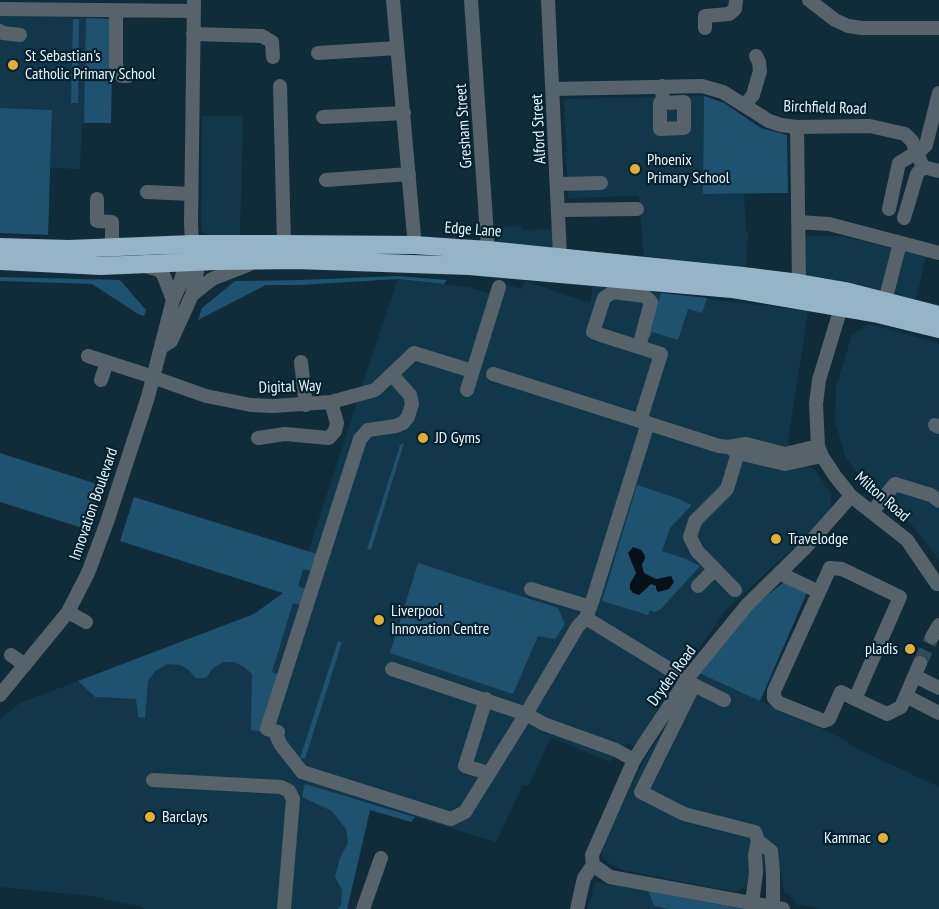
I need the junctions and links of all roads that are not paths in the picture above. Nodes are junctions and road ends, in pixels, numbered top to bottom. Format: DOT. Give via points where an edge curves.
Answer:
graph roads {
  1 [pos="393,0"];
  2 [pos="471,0"];
  3 [pos="548,0"];
  4 [pos="736,0"];
  5 [pos="809,0"];
  6 [pos="30,4"];
  7 [pos="194,6"];
  8 [pos="0,9"];
  9 [pos="116,10"];
  10 [pos="705,28"];
  11 [pos="939,28"];
  12 [pos="0,31"];
  13 [pos="193,34"];
  14 [pos="20,35"];
  15 [pos="397,48"];
  16 [pos="318,53"];
  17 [pos="756,56"];
  18 [pos="273,57"];
  19 [pos="129,76"];
  20 [pos="280,86"];
  21 [pos="662,86"];
  22 [pos="553,89"];
  23 [pos="939,93"];
  24 [pos="663,103"];
  25 [pos="745,105"];
  26 [pos="404,113"];
  27 [pos="322,117"];
  28 [pos="797,127"];
  29 [pos="916,152"];
  30 [pos="923,167"];
  31 [pos="939,171"];
  32 [pos="409,174"];
  33 [pos="326,180"];
  34 [pos="601,183"];
  35 [pos="558,184"];
  36 [pos="147,192"];
  37 [pos="191,194"];
  38 [pos="97,199"];
  39 [pos="889,208"];
  40 [pos="637,209"];
  41 [pos="559,218"];
  42 [pos="904,218"];
  43 [pos="798,222"];
  44 [pos="284,243"];
  45 [pos="900,243"];
  46 [pos="192,244"];
  47 [pos="414,245"];
  48 [pos="0,247"];
  49 [pos="112,248"];
  50 [pos="488,250"];
  51 [pos="939,253"];
  52 [pos="560,256"];
  53 [pos="266,260"];
  54 [pos="0,261"];
  55 [pos="192,262"];
  56 [pos="145,266"];
  57 [pos="799,283"];
  58 [pos="499,287"];
  59 [pos="192,295"];
  60 [pos="843,299"];
  61 [pos="173,300"];
  62 [pos="885,301"];
  63 [pos="939,315"];
  64 [pos="939,329"];
  65 [pos="161,347"];
  66 [pos="639,347"];
  67 [pos="88,356"];
  68 [pos="107,362"];
  69 [pos="301,362"];
  70 [pos="472,371"];
  71 [pos="493,374"];
  72 [pos="148,375"];
  73 [pos="392,375"];
  74 [pos="101,380"];
  75 [pos="467,390"];
  76 [pos="331,402"];
  77 [pos="306,405"];
  78 [pos="644,422"];
  79 [pos="258,438"];
  80 [pos="733,450"];
  81 [pos="820,451"];
  82 [pos="851,496"];
  83 [pos="939,501"];
  84 [pos="872,512"];
  85 [pos="714,569"];
  86 [pos="779,573"];
  87 [pos="698,586"];
  88 [pos="938,586"];
  89 [pos="531,589"];
  90 [pos="735,590"];
  91 [pos="819,592"];
  92 [pos="68,612"];
  93 [pos="588,613"];
  94 [pos="86,622"];
  95 [pos="11,655"];
  96 [pos="25,665"];
  97 [pos="392,669"];
  98 [pos="687,680"];
  99 [pos="939,688"];
  100 [pos="0,695"];
  101 [pos="906,696"];
  102 [pos="486,699"];
  103 [pos="855,699"];
  104 [pos="724,700"];
  105 [pos="939,713"];
  106 [pos="526,714"];
  107 [pos="634,760"];
  108 [pos="488,773"];
  109 [pos="153,780"];
  110 [pos="758,841"];
  111 [pos="381,858"];
  112 [pos="593,865"];
  113 [pos="752,903"];
  114 [pos="778,908"];
  115 [pos="284,909"];
  116 [pos="363,909"];
  117 [pos="577,909"];
  1 -- 15 [label="street"];
  2 -- 50 [label="street, Gresham Street"];
  3 -- 22 [label="street, Alford Street"];
  4 -- 10 [label="street" via="735,9 729,14 705,16"];
  5 -- 11 [label="street" via="848,26"];
  6 -- 8 [label="street"];
  6 -- 9 [label="street"];
  7 -- 9 [label="street"];
  7 -- 13 [label="street"];
  9 -- 19 [label="street" via="116,66 122,76"];
  12 -- 14 [label="street"];
  13 -- 18 [label="street" via="262,36 272,42"];
  13 -- 37 [label="street"];
  15 -- 16 [label="street"];
  15 -- 26 [label="street"];
  17 -- 25 [label="street" via="760,71 753,95"];
  20 -- 44 [label="street"];
  21 -- 22 [label="street, Birchfield Road"];
  21 -- 24 [label="street"];
  21 -- 25 [label="street, Birchfield Road" via="702,86"];
  22 -- 35 [label="street, Alford Street"];
  23 -- 29 [label="street" via="926,145"];
  25 -- 28 [label="street, Birchfield Road" via="769,121"];
  26 -- 27 [label="street"];
  26 -- 32 [label="street"];
  28 -- 29 [label="street, Birchfield Road" via="870,126 905,134"];
  28 -- 43 [label="street"];
  29 -- 30 [label="street, Birchfield Road"];
  29 -- 39 [label="street" via="899,163"];
  30 -- 31 [label="street"];
  30 -- 42 [label="street" via="917,174"];
  32 -- 33 [label="street"];
  32 -- 47 [label="street"];
  34 -- 35 [label="street"];
  35 -- 41 [label="street, Alford Street"];
  36 -- 37 [label="street"];
  37 -- 46 [label="street"];
  38 -- 49 [label="street" via="97,221 112,222"];
  40 -- 41 [label="street"];
  41 -- 52 [label="street, Alford Street"];
  43 -- 45 [label="street" via="830,224"];
  43 -- 57 [label="street"];
  44 -- 46 [label="highway, Edge Lane"];
  44 -- 47 [label="highway, Edge Lane"];
  45 -- 51 [label="street"];
  45 -- 62 [label="street"];
  46 -- 49 [label="highway, Edge Lane"];
  46 -- 55 [label="street"];
  47 -- 50 [label="highway, Edge Lane"];
  48 -- 49 [label="highway, Edge Lane"];
  50 -- 52 [label="highway, Edge Lane"];
  52 -- 57 [label="highway, Edge Lane"];
  53 -- 55 [label="highway, Edge Lane"];
  53 -- 59 [label="street, Edge Lane" via="212,279"];
  53 -- 60 [label="highway, Edge Lane" via="421,263"];
  54 -- 56 [label="highway, Edge Lane"];
  55 -- 56 [label="highway, Edge Lane"];
  55 -- 59 [label="street"];
  55 -- 61 [label="street, Innovation Boulevard"];
  56 -- 61 [label="street" via="163,274"];
  57 -- 60 [label="highway, Edge Lane"];
  58 -- 70 [label="street"];
  59 -- 65 [label="street, Edge Lane" via="171,341"];
  60 -- 62 [label="highway, Edge Lane"];
  60 -- 64 [label="highway, Edge Lane"];
  60 -- 81 [label="street" via="819,380 816,404"];
  61 -- 65 [label="street, Innovation Boulevard"];
  62 -- 63 [label="highway, Edge Lane"];
  65 -- 72 [label="street, Innovation Boulevard"];
  66 -- 66 [label="street" via="593,332 604,298 613,292 645,296 651,302"];
  66 -- 78 [label="street" via="661,354"];
  67 -- 68 [label="street, Digital Way"];
  68 -- 72 [label="street, Digital Way"];
  68 -- 74 [label="street"];
  69 -- 77 [label="street"];
  70 -- 73 [label="street, Digital Way" via="414,353"];
  70 -- 75 [label="street"];
  71 -- 78 [label="street"];
  72 -- 77 [label="street, Digital Way" via="206,396 251,405"];
  72 -- 92 [label="street, Innovation Boulevard" via="103,532"];
  73 -- 76 [label="street, Digital Way" via="375,390"];
  73 -- 108 [label="street" via="410,395 410,410 403,423 368,430 360,439 267,729 278,732 281,745 302,772 444,818 465,812"];
  76 -- 77 [label="street, Digital Way"];
  76 -- 79 [label="street" via="337,423 329,438 285,434"];
  78 -- 80 [label="street"];
  78 -- 93 [label="street"];
  80 -- 81 [label="street" via="785,464"];
  80 -- 85 [label="street" via="727,489 695,521 690,537"];
  81 -- 82 [label="street, Milton Road"];
  82 -- 84 [label="street, Milton Road"];
  82 -- 86 [label="street, Dryden Road"];
  83 -- 84 [label="street" via="895,484"];
  84 -- 88 [label="street, Milton Road" via="907,540"];
  85 -- 87 [label="street"];
  85 -- 90 [label="street"];
  86 -- 91 [label="street"];
  86 -- 98 [label="street, Dryden Road" via="747,605"];
  89 -- 93 [label="street"];
  91 -- 103 [label="street" via="830,568 842,569 900,597"];
  91 -- 103 [label="street" via="774,698 824,721 829,719 841,692"];
  92 -- 94 [label="street"];
  92 -- 96 [label="street, Innovation Boulevard"];
  93 -- 98 [label="street"];
  93 -- 106 [label="street"];
  95 -- 96 [label="street"];
  96 -- 100 [label="street, Innovation Boulevard"];
  97 -- 102 [label="street"];
  98 -- 107 [label="street, Dryden Road"];
  99 -- 101 [label="street" via="918,670"];
  101 -- 103 [label="street" via="902,707 887,714"];
  101 -- 105 [label="street"];
  102 -- 106 [label="street"];
  102 -- 108 [label="street" via="465,766"];
  104 -- 110 [label="street" via="694,685 641,792 684,814 755,832"];
  106 -- 107 [label="street"];
  106 -- 108 [label="street"];
  107 -- 112 [label="street, Dryden Road" via="592,855"];
  109 -- 115 [label="street" via="281,787 288,791 293,799"];
  110 -- 113 [label="street"];
  110 -- 114 [label="street" via="771,851"];
  111 -- 116 [label="street"];
  112 -- 113 [label="street" via="610,876"];
  112 -- 117 [label="street, Dryden Road" via="585,878"];
  113 -- 114 [label="street"];
}
